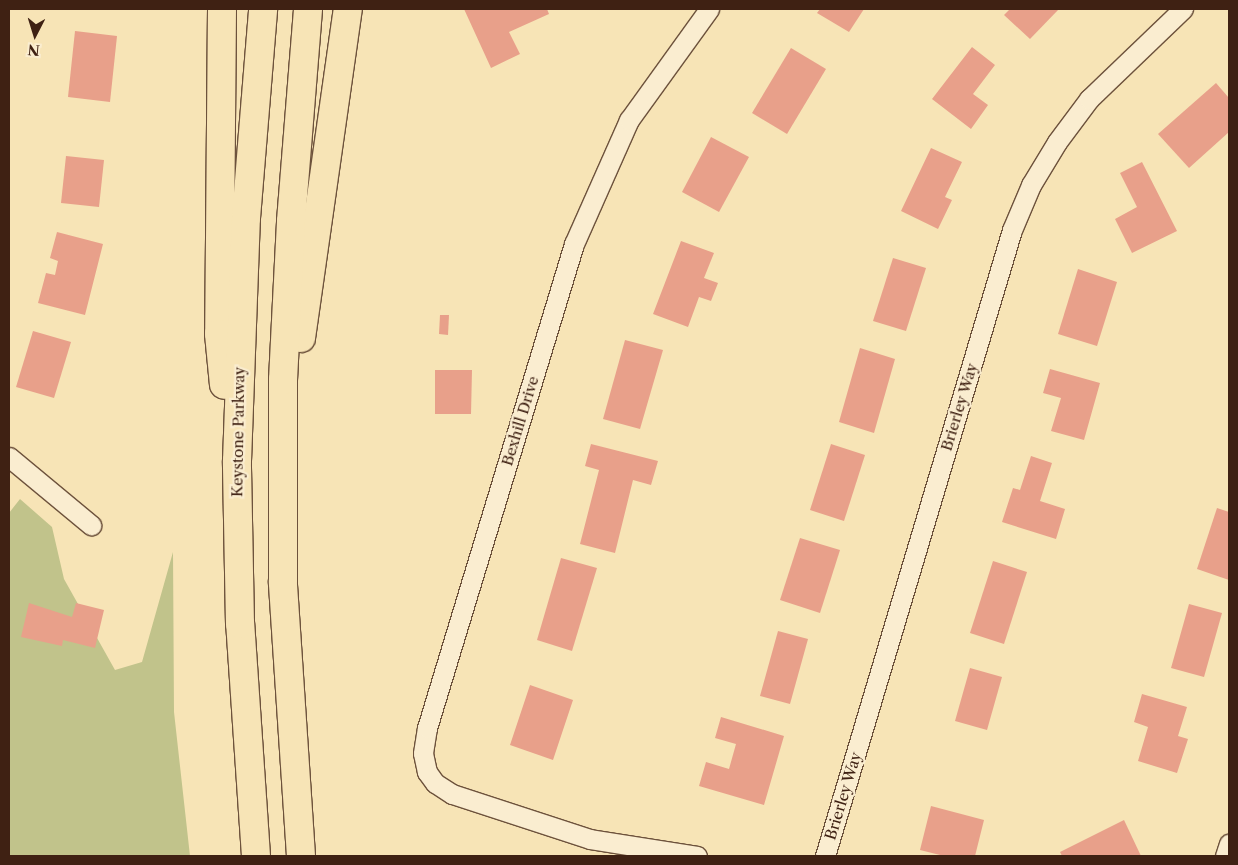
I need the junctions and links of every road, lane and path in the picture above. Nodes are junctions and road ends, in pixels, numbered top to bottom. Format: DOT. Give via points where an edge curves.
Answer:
graph roads {
  1 [pos="222,9"];
  2 [pos="263,9"];
  3 [pos="308,9"];
  4 [pos="348,9"];
  5 [pos="709,9"];
  6 [pos="1183,9"];
  7 [pos="9,457"];
  8 [pos="282,501"];
  9 [pos="91,525"];
  10 [pos="238,541"];
  11 [pos="1229,844"];
  12 [pos="256,856"];
  13 [pos="301,856"];
  14 [pos="697,856"];
  15 [pos="826,856"];
  16 [pos="1225,856"];
  1 -- 10 [label="highway" via="219,334"];
  2 -- 10 [label="highway, Keystone Parkway" via="241,298"];
  3 -- 8 [label="highway" via="286,301"];
  4 -- 8 [label="highway" via="307,288"];
  5 -- 14 [label="street, Bexhill Drive" via="629,120 574,244 427,728 423,753 426,772 452,794 590,839"];
  6 -- 15 [label="street, Brierley Way" via="1089,99 1031,185 1012,230"];
  7 -- 9 [label="street"];
  8 -- 13 [label="highway" via="287,661"];
  10 -- 12 [label="highway, Keystone Parkway" via="244,704"];
  11 -- 16 [label="street"];
}
